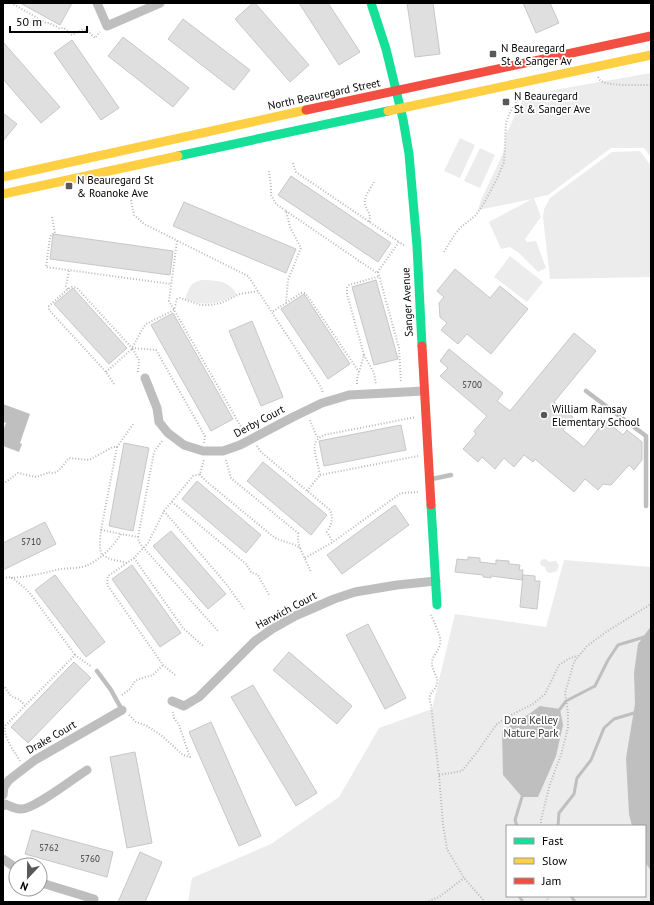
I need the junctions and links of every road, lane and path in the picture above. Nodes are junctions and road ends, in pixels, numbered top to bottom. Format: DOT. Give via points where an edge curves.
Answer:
graph roads {
  1 [pos="11,3"];
  2 [pos="97,3"];
  3 [pos="160,3"];
  4 [pos="371,3"];
  5 [pos="106,26"];
  6 [pos="651,36"];
  7 [pos="651,55"];
  8 [pos="596,75"];
  9 [pos="651,85"];
  10 [pos="396,91"];
  11 [pos="521,96"];
  12 [pos="400,108"];
  13 [pos="294,163"];
  14 [pos="269,171"];
  15 [pos="3,177"];
  16 [pos="374,182"];
  17 [pos="3,194"];
  18 [pos="131,200"];
  19 [pos="286,211"];
  20 [pos="52,217"];
  21 [pos="369,222"];
  22 [pos="177,241"];
  23 [pos="399,242"];
  24 [pos="417,246"];
  25 [pos="444,252"];
  26 [pos="69,270"];
  27 [pos="378,272"];
  28 [pos="380,276"];
  29 [pos="171,284"];
  30 [pos="68,289"];
  31 [pos="258,291"];
  32 [pos="286,303"];
  33 [pos="174,310"];
  34 [pos="272,312"];
  35 [pos="132,348"];
  36 [pos="364,355"];
  37 [pos="106,372"];
  38 [pos="359,372"];
  39 [pos="141,377"];
  40 [pos="114,384"];
  41 [pos="424,391"];
  42 [pos="586,391"];
  43 [pos="402,392"];
  44 [pos="377,393"];
  45 [pos="358,394"];
  46 [pos="326,402"];
  47 [pos="306,410"];
  48 [pos="416,417"];
  49 [pos="134,423"];
  50 [pos="168,433"];
  51 [pos="319,438"];
  52 [pos="251,439"];
  53 [pos="117,447"];
  54 [pos="205,451"];
  55 [pos="223,451"];
  56 [pos="418,461"];
  57 [pos="200,474"];
  58 [pos="320,474"];
  59 [pos="451,475"];
  60 [pos="430,480"];
  61 [pos="3,484"];
  62 [pos="419,486"];
  63 [pos="307,491"];
  64 [pos="172,502"];
  65 [pos="646,506"];
  66 [pos="164,512"];
  67 [pos="100,530"];
  68 [pos="122,534"];
  69 [pos="138,537"];
  70 [pos="333,542"];
  71 [pos="144,547"];
  72 [pos="300,548"];
  73 [pos="102,555"];
  74 [pos="134,558"];
  75 [pos="305,558"];
  76 [pos="127,563"];
  77 [pos="311,572"];
  78 [pos="3,578"];
  79 [pos="11,578"];
  80 [pos="436,582"];
  81 [pos="269,595"];
  82 [pos="651,604"];
  83 [pos="437,605"];
  84 [pos="244,609"];
  85 [pos="218,630"];
  86 [pos="203,646"];
  87 [pos="75,654"];
  88 [pos="579,656"];
  89 [pos="163,664"];
  90 [pos="97,671"];
  91 [pos="174,675"];
  92 [pos="3,685"];
  93 [pos="116,699"];
  94 [pos="172,701"];
  95 [pos="25,705"];
  96 [pos="122,710"];
  97 [pos="174,718"];
  98 [pos="25,768"];
  99 [pos="87,770"];
  100 [pos="440,775"];
  101 [pos="4,800"];
  102 [pos="541,825"];
  103 [pos="464,878"];
  104 [pos="48,885"];
  105 [pos="93,902"];
  106 [pos="426,902"];
  107 [pos="485,902"];
  1 -- 5 [label="path" via="46,23 64,28 72,35 87,30 95,38"];
  2 -- 5 [label="street"];
  3 -- 5 [label="street"];
  4 -- 10 [label="main road, Sanger Avenue"];
  6 -- 10 [label="main road, North Beauregard Street"];
  7 -- 12 [label="main road"];
  8 -- 9 [label="path" via="604,82"];
  10 -- 12 [label="main road, Sanger Avenue"];
  10 -- 15 [label="main road, North Beauregard Street"];
  11 -- 25 [label="path" via="506,122 504,162 496,179 483,205 475,216 460,228"];
  12 -- 17 [label="main road"];
  12 -- 24 [label="main road, Sanger Avenue" via="409,154"];
  13 -- 21 [label="path" via="296,172"];
  14 -- 19 [label="path" via="271,195 276,204"];
  16 -- 21 [label="path" via="365,200 370,215"];
  18 -- 22 [label="path" via="134,215 144,224"];
  19 -- 27 [label="path"];
  19 -- 32 [label="path" via="290,227 301,248 288,280"];
  20 -- 26 [label="path" via="54,233 50,238 46,267"];
  21 -- 23 [label="path"];
  22 -- 29 [label="path"];
  22 -- 31 [label="path" via="248,276"];
  23 -- 24 [label="path" via="406,246"];
  23 -- 27 [label="path"];
  24 -- 41 [label="main road, Sanger Avenue"];
  26 -- 29 [label="path"];
  26 -- 30 [label="path" via="66,286"];
  27 -- 28 [label="path"];
  28 -- 36 [label="path" via="348,285 347,288"];
  28 -- 43 [label="path" via="399,348"];
  29 -- 33 [label="path" via="169,301"];
  30 -- 35 [label="path" via="77,288"];
  30 -- 37 [label="path" via="49,310"];
  31 -- 33 [label="path" via="240,294 211,305 201,305 180,298 177,299"];
  31 -- 34 [label="path"];
  32 -- 34 [label="path"];
  32 -- 38 [label="path" via="305,293"];
  33 -- 35 [label="path" via="146,324"];
  33 -- 52 [label="path"];
  34 -- 46 [label="path" via="321,387"];
  35 -- 37 [label="path"];
  35 -- 39 [label="path" via="139,360"];
  35 -- 54 [label="path" via="156,350 205,436"];
  36 -- 38 [label="path"];
  36 -- 44 [label="path" via="374,373"];
  37 -- 40 [label="path"];
  38 -- 45 [label="path"];
  39 -- 50 [label="street, Derby Court" via="157,408 159,422"];
  41 -- 43 [label="street, Derby Court"];
  41 -- 60 [label="main road, Sanger Avenue"];
  42 -- 65 [label="lane" via="646,436"];
  43 -- 44 [label="street, Derby Court"];
  44 -- 45 [label="street, Derby Court"];
  45 -- 46 [label="street, Derby Court"];
  46 -- 47 [label="street, Derby Court"];
  47 -- 51 [label="path"];
  47 -- 52 [label="street, Derby Court"];
  48 -- 51 [label="path"];
  49 -- 53 [label="path"];
  50 -- 54 [label="street, Derby Court" via="184,445"];
  50 -- 69 [label="path" via="154,452"];
  51 -- 58 [label="path" via="315,448"];
  52 -- 55 [label="street, Derby Court"];
  52 -- 63 [label="path" via="261,452"];
  53 -- 61 [label="path" via="113,446 89,460 69,458 52,474 48,472 36,477 18,473"];
  53 -- 67 [label="path"];
  54 -- 55 [label="street, Derby Court"];
  54 -- 57 [label="path"];
  55 -- 72 [label="path" via="231,478 298,533"];
  56 -- 58 [label="path" via="418,456"];
  57 -- 64 [label="path" via="193,476"];
  57 -- 72 [label="path" via="206,482 270,534"];
  58 -- 63 [label="path"];
  59 -- 60 [label="lane"];
  60 -- 80 [label="main road, Sanger Avenue"];
  62 -- 70 [label="path" via="419,492 401,493"];
  63 -- 70 [label="path" via="330,510 333,518 327,532"];
  64 -- 66 [label="path"];
  64 -- 81 [label="path" via="246,564 251,572 258,575"];
  66 -- 71 [label="path"];
  66 -- 84 [label="path" via="227,585"];
  67 -- 68 [label="path"];
  67 -- 73 [label="path"];
  68 -- 69 [label="path"];
  68 -- 73 [label="path"];
  69 -- 71 [label="path"];
  70 -- 75 [label="path"];
  71 -- 74 [label="path"];
  71 -- 85 [label="path"];
  72 -- 75 [label="path"];
  73 -- 76 [label="path"];
  73 -- 79 [label="path" via="86,566"];
  74 -- 76 [label="path"];
  74 -- 86 [label="path" via="183,628"];
  75 -- 77 [label="path"];
  76 -- 89 [label="path" via="108,576 108,586"];
  78 -- 79 [label="path"];
  79 -- 87 [label="path" via="32,596"];
  80 -- 83 [label="main road, Sanger Avenue"];
  80 -- 94 [label="street, Harwich Court" via="355,592 295,616 255,641 199,697 184,706"];
  82 -- 88 [label="path" via="606,632 587,646"];
  83 -- 100 [label="path" via="429,610 441,640 432,660 438,680 429,699"];
  87 -- 90 [label="path"];
  87 -- 95 [label="path"];
  88 -- 100 [label="path" via="559,665 545,694 533,704 496,725 462,771"];
  88 -- 102 [label="path" via="569,676 565,694 568,728 550,784"];
  89 -- 91 [label="path"];
  89 -- 93 [label="path" via="153,675 135,681 130,689"];
  90 -- 93 [label="lane"];
  92 -- 95 [label="path" via="11,696"];
  93 -- 96 [label="lane"];
  95 -- 98 [label="path" via="4,728 9,742"];
  96 -- 97 [label="path" via="136,722 160,735 183,755 190,757"];
  96 -- 98 [label="street, Drake Court"];
  98 -- 101 [label="street, Drake Court" via="4,787"];
  99 -- 101 [label="street, Drake Court" via="30,807 21,810"];
  100 -- 103 [label="path" via="447,849"];
  103 -- 106 [label="path" via="439,897"];
  103 -- 107 [label="path"];
  104 -- 105 [label="street" via="94,899"];
}
